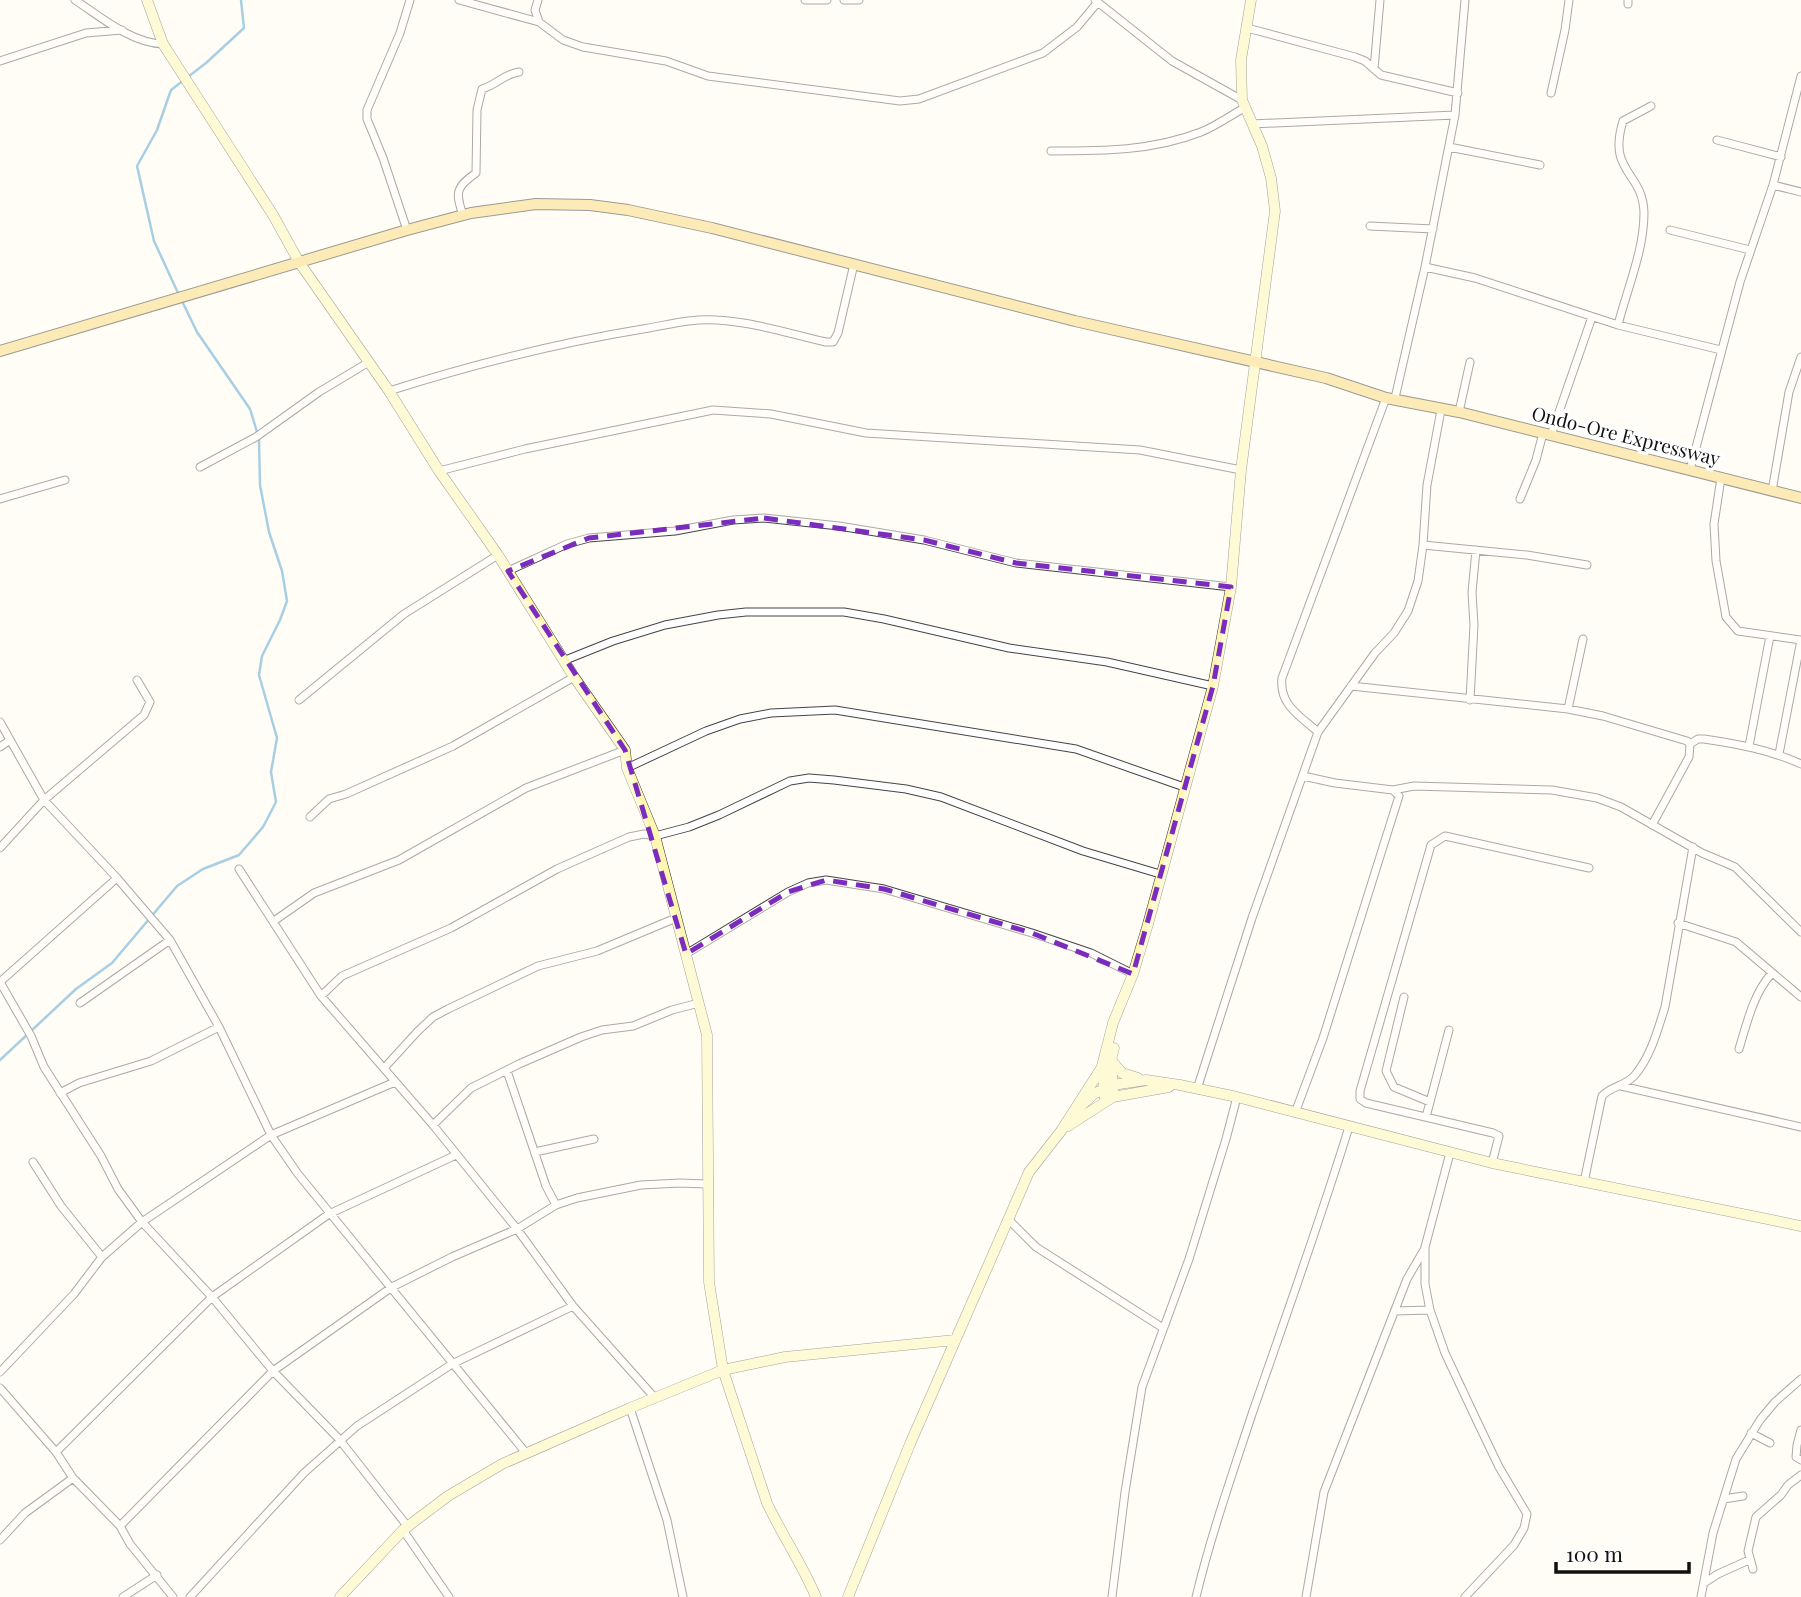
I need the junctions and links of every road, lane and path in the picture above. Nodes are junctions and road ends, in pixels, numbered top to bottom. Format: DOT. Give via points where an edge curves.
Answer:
graph roads {
  1 [pos="75,0"];
  2 [pos="147,0"];
  3 [pos="410,0"];
  4 [pos="459,0"];
  5 [pos="538,0"];
  6 [pos="805,0"];
  7 [pos="827,0"];
  8 [pos="844,0"];
  9 [pos="859,0"];
  10 [pos="1251,0"];
  11 [pos="1380,0"];
  12 [pos="1465,0"];
  13 [pos="1569,0"];
  14 [pos="1096,1"];
  15 [pos="539,22"];
  16 [pos="1247,28"];
  17 [pos="122,30"];
  18 [pos="163,44"];
  19 [pos="0,61"];
  20 [pos="1374,69"];
  21 [pos="519,72"];
  22 [pos="1801,76"];
  23 [pos="1458,93"];
  24 [pos="1551,93"];
  25 [pos="1243,104"];
  26 [pos="1651,106"];
  27 [pos="1455,115"];
  28 [pos="1252,124"];
  29 [pos="1717,140"];
  30 [pos="1448,147"];
  31 [pos="1051,150"];
  32 [pos="1781,157"];
  33 [pos="1540,166"];
  34 [pos="1773,185"];
  35 [pos="1801,192"];
  36 [pos="463,215"];
  37 [pos="1370,226"];
  38 [pos="1433,229"];
  39 [pos="407,230"];
  40 [pos="1670,230"];
  41 [pos="1750,250"];
  42 [pos="299,262"];
  43 [pos="854,264"];
  44 [pos="1425,267"];
  45 [pos="1592,317"];
  46 [pos="1618,325"];
  47 [pos="1721,350"];
  48 [pos="0,352"];
  49 [pos="1801,356"];
  50 [pos="369,362"];
  51 [pos="1254,362"];
  52 [pos="1471,362"];
  53 [pos="389,391"];
  54 [pos="1391,398"];
  55 [pos="1441,410"];
  56 [pos="1459,412"];
  57 [pos="1547,434"];
  58 [pos="200,467"];
  59 [pos="1241,470"];
  60 [pos="1690,470"];
  61 [pos="439,471"];
  62 [pos="1721,478"];
  63 [pos="65,480"];
  64 [pos="1772,491"];
  65 [pos="1801,498"];
  66 [pos="0,499"];
  67 [pos="1520,499"];
  68 [pos="1423,545"];
  69 [pos="1476,550"];
  70 [pos="498,555"];
  71 [pos="1587,565"];
  72 [pos="508,571"];
  73 [pos="1231,587"];
  74 [pos="1770,636"];
  75 [pos="1583,639"];
  76 [pos="1801,640"];
  77 [pos="563,661"];
  78 [pos="573,677"];
  79 [pos="137,680"];
  80 [pos="1213,686"];
  81 [pos="1351,687"];
  82 [pos="299,700"];
  83 [pos="1470,700"];
  84 [pos="1568,709"];
  85 [pos="0,722"];
  86 [pos="1318,732"];
  87 [pos="10,740"];
  88 [pos="1690,744"];
  89 [pos="1749,746"];
  90 [pos="0,747"];
  91 [pos="625,750"];
  92 [pos="1779,754"];
  93 [pos="1801,764"];
  94 [pos="627,768"];
  95 [pos="1303,776"];
  96 [pos="1184,787"];
  97 [pos="1393,790"];
  98 [pos="44,800"];
  99 [pos="310,817"];
  100 [pos="1653,825"];
  101 [pos="655,836"];
  102 [pos="1693,847"];
  103 [pos="0,848"];
  104 [pos="1589,868"];
  105 [pos="240,869"];
  106 [pos="1160,874"];
  107 [pos="117,878"];
  108 [pos="676,918"];
  109 [pos="274,921"];
  110 [pos="1678,923"];
  111 [pos="1801,932"];
  112 [pos="170,940"];
  113 [pos="686,954"];
  114 [pos="1133,974"];
  115 [pos="1771,974"];
  116 [pos="321,996"];
  117 [pos="1404,997"];
  118 [pos="1801,997"];
  119 [pos="80,1003"];
  120 [pos="699,1003"];
  121 [pos="219,1027"];
  122 [pos="1449,1030"];
  123 [pos="1739,1049"];
  124 [pos="1107,1063"];
  125 [pos="385,1067"];
  126 [pos="507,1071"];
  127 [pos="1146,1080"];
  128 [pos="395,1082"];
  129 [pos="1180,1085"];
  130 [pos="1621,1086"];
  131 [pos="1108,1087"];
  132 [pos="1197,1089"];
  133 [pos="60,1093"];
  134 [pos="1237,1097"];
  135 [pos="1109,1099"];
  136 [pos="1430,1102"];
  137 [pos="1073,1113"];
  138 [pos="1295,1113"];
  139 [pos="1426,1117"];
  140 [pos="433,1125"];
  141 [pos="1349,1127"];
  142 [pos="1801,1127"];
  143 [pos="1061,1131"];
  144 [pos="271,1135"];
  145 [pos="594,1139"];
  146 [pos="535,1152"];
  147 [pos="1450,1153"];
  148 [pos="456,1155"];
  149 [pos="33,1162"];
  150 [pos="1492,1163"];
  151 [pos="1584,1182"];
  152 [pos="706,1184"];
  153 [pos="556,1205"];
  154 [pos="329,1214"];
  155 [pos="1008,1219"];
  156 [pos="142,1222"];
  157 [pos="1801,1226"];
  158 [pos="517,1229"];
  159 [pos="1425,1247"];
  160 [pos="102,1257"];
  161 [pos="392,1287"];
  162 [pos="212,1297"];
  163 [pos="573,1306"];
  164 [pos="1430,1310"];
  165 [pos="1395,1311"];
  166 [pos="1163,1328"];
  167 [pos="955,1340"];
  168 [pos="452,1364"];
  169 [pos="723,1370"];
  170 [pos="273,1371"];
  171 [pos="0,1372"];
  172 [pos="1801,1379"];
  173 [pos="0,1388"];
  174 [pos="655,1398"];
  175 [pos="630,1408"];
  176 [pos="1801,1430"];
  177 [pos="1751,1433"];
  178 [pos="339,1440"];
  179 [pos="1770,1443"];
  180 [pos="56,1452"];
  181 [pos="526,1453"];
  182 [pos="1801,1460"];
  183 [pos="1801,1475"];
  184 [pos="73,1478"];
  185 [pos="1743,1496"];
  186 [pos="1724,1499"];
  187 [pos="120,1526"];
  188 [pos="406,1529"];
  189 [pos="0,1540"];
  190 [pos="1749,1560"];
  191 [pos="1753,1569"];
  192 [pos="157,1575"];
  193 [pos="1704,1583"];
  194 [pos="123,1597"];
  195 [pos="173,1597"];
  196 [pos="190,1597"];
  197 [pos="340,1597"];
  198 [pos="449,1597"];
  199 [pos="683,1597"];
  200 [pos="816,1597"];
  201 [pos="848,1597"];
  202 [pos="1112,1597"];
  203 [pos="1196,1597"];
  204 [pos="1306,1597"];
  205 [pos="1465,1597"];
  206 [pos="1701,1597"];
  1 -- 17 [label="street"];
  2 -- 18 [label="street"];
  3 -- 39 [label="street" via="367,110"];
  4 -- 15 [label="street"];
  5 -- 15 [label="street"];
  6 -- 7 [label="street"];
  8 -- 9 [label="street"];
  10 -- 16 [label="street"];
  11 -- 20 [label="street"];
  12 -- 23 [label="street"];
  13 -- 24 [label="street"];
  14 -- 15 [label="street" via="1077,27 1043,53 919,99 900,101 708,76 666,61 583,47 563,40"];
  14 -- 25 [label="street" via="1172,61"];
  16 -- 20 [label="street" via="1355,57"];
  16 -- 25 [label="street" via="1241,60"];
  17 -- 18 [label="street" via="146,42"];
  17 -- 19 [label="street" via="86,33"];
  18 -- 42 [label="street"];
  20 -- 23 [label="street" via="1381,75"];
  21 -- 36 [label="street" via="482,89 476,173 462,183 457,194"];
  22 -- 32 [label="street"];
  23 -- 27 [label="street"];
  25 -- 28 [label="street"];
  25 -- 31 [label="street" via="1203,131 1145,148"];
  26 -- 46 [label="street" via="1623,121 1617,145 1644,211 1639,256"];
  27 -- 28 [label="street"];
  27 -- 30 [label="street"];
  28 -- 51 [label="street" via="1271,178 1275,211"];
  29 -- 32 [label="street"];
  30 -- 33 [label="street"];
  30 -- 38 [label="street"];
  32 -- 34 [label="street"];
  34 -- 35 [label="street"];
  34 -- 41 [label="street"];
  36 -- 39 [label="main road, Ondo-Ore Expressway"];
  36 -- 43 [label="main road, Ondo-Ore Expressway" via="536,204 590,205 679,220"];
  37 -- 38 [label="street"];
  38 -- 44 [label="street"];
  39 -- 42 [label="main road, Ondo-Ore Expressway"];
  40 -- 41 [label="street"];
  41 -- 47 [label="street"];
  42 -- 48 [label="main road, Ondo-Ore Expressway"];
  42 -- 50 [label="street"];
  43 -- 51 [label="main road, Ondo-Ore Expressway"];
  43 -- 53 [label="street" via="832,342 736,322 699,320 567,344"];
  44 -- 45 [label="street" via="1475,278"];
  44 -- 54 [label="street"];
  45 -- 46 [label="street"];
  45 -- 57 [label="street"];
  46 -- 47 [label="street"];
  47 -- 60 [label="street"];
  49 -- 64 [label="street" via="1789,392"];
  50 -- 53 [label="street"];
  50 -- 58 [label="street" via="256,437"];
  51 -- 54 [label="main road, Ondo-Ore Expressway"];
  51 -- 59 [label="street"];
  52 -- 56 [label="street"];
  53 -- 61 [label="street"];
  54 -- 55 [label="main road, Ondo-Ore Expressway"];
  54 -- 86 [label="street" via="1282,678 1281,690 1289,707"];
  55 -- 56 [label="main road, Ondo-Ore Expressway"];
  55 -- 68 [label="street" via="1427,485"];
  56 -- 57 [label="main road, Ondo-Ore Expressway"];
  57 -- 60 [label="main road, Ondo-Ore Expressway"];
  57 -- 67 [label="street"];
  59 -- 61 [label="street" via="1140,450 866,433 771,414 713,410"];
  59 -- 73 [label="street"];
  60 -- 62 [label="main road, Ondo-Ore Expressway"];
  61 -- 70 [label="street"];
  62 -- 64 [label="main road, Ondo-Ore Expressway"];
  62 -- 74 [label="street" via="1714,524 1726,617 1738,631"];
  63 -- 66 [label="street"];
  64 -- 65 [label="main road, Ondo-Ore Expressway"];
  68 -- 69 [label="street"];
  68 -- 81 [label="street" via="1408,611"];
  69 -- 71 [label="street"];
  69 -- 83 [label="street"];
  70 -- 72 [label="street"];
  70 -- 82 [label="street" via="404,614"];
  72 -- 73 [label="street" via="589,538 764,518 924,540 1016,563"];
  72 -- 77 [label="street"];
  73 -- 80 [label="street"];
  74 -- 76 [label="street"];
  74 -- 89 [label="street"];
  75 -- 84 [label="street"];
  76 -- 92 [label="street"];
  77 -- 78 [label="street"];
  77 -- 80 [label="street" via="665,625 718,615 844,612"];
  78 -- 91 [label="street"];
  78 -- 99 [label="street" via="453,746 329,799"];
  79 -- 98 [label="street" via="150,702 144,715"];
  80 -- 96 [label="street"];
  81 -- 83 [label="street"];
  81 -- 86 [label="street"];
  83 -- 84 [label="street"];
  84 -- 88 [label="street"];
  85 -- 87 [label="street"];
  86 -- 95 [label="street"];
  87 -- 90 [label="street"];
  87 -- 98 [label="street"];
  88 -- 89 [label="street" via="1704,738"];
  88 -- 100 [label="street" via="1689,757"];
  89 -- 92 [label="street"];
  91 -- 94 [label="street"];
  91 -- 109 [label="street" via="526,788 399,860 314,893"];
  92 -- 93 [label="street"];
  94 -- 96 [label="street" via="740,719 835,710 1076,749"];
  94 -- 101 [label="street"];
  95 -- 97 [label="street"];
  95 -- 132 [label="street"];
  96 -- 106 [label="street"];
  97 -- 100 [label="street" via="1414,786 1552,790 1597,798"];
  97 -- 138 [label="street" via="1399,794 1399,802"];
  98 -- 103 [label="street"];
  98 -- 107 [label="street"];
  100 -- 102 [label="street"];
  101 -- 106 [label="street" via="719,815 790,780 834,779 941,797 1083,851"];
  101 -- 108 [label="street"];
  101 -- 116 [label="street" via="629,837 557,869 451,928 342,976"];
  102 -- 110 [label="street"];
  102 -- 111 [label="street" via="1735,867"];
  104 -- 139 [label="street" via="1445,836 1431,845 1360,1091 1360,1099 1366,1103"];
  105 -- 109 [label="street"];
  106 -- 114 [label="street"];
  107 -- 112 [label="street"];
  107 -- 133 [label="street" via="0,982"];
  108 -- 113 [label="street"];
  108 -- 125 [label="street" via="597,951 538,966 448,1009 418,1031"];
  109 -- 116 [label="street"];
  110 -- 115 [label="street" via="1736,942"];
  110 -- 130 [label="street" via="1658,1030 1635,1075"];
  112 -- 119 [label="street"];
  112 -- 121 [label="street"];
  113 -- 114 [label="street" via="788,891 826,880 914,897 1091,953"];
  113 -- 120 [label="street"];
  114 -- 124 [label="street" via="1113,1023 1116,1041"];
  115 -- 118 [label="street"];
  115 -- 123 [label="street" via="1752,1005"];
  116 -- 125 [label="street"];
  117 -- 136 [label="street" via="1386,1071 1394,1087"];
  120 -- 126 [label="street" via="633,1026 581,1037"];
  120 -- 152 [label="street" via="707,1035"];
  121 -- 133 [label="street" via="168,1054"];
  121 -- 144 [label="street"];
  122 -- 136 [label="street"];
  124 -- 127 [label="street"];
  124 -- 131 [label="street"];
  124 -- 137 [label="street"];
  125 -- 128 [label="street"];
  126 -- 140 [label="street" via="471,1088"];
  126 -- 146 [label="street"];
  127 -- 129 [label="street"];
  127 -- 131 [label="street"];
  128 -- 140 [label="street"];
  128 -- 144 [label="street"];
  129 -- 132 [label="street"];
  129 -- 135 [label="street"];
  130 -- 142 [label="street"];
  130 -- 151 [label="street" via="1602,1096"];
  131 -- 135 [label="street"];
  131 -- 137 [label="street"];
  132 -- 134 [label="street"];
  133 -- 156 [label="street"];
  134 -- 138 [label="street"];
  134 -- 166 [label="street" via="1189,1259"];
  135 -- 143 [label="street"];
  136 -- 139 [label="street"];
  137 -- 143 [label="street"];
  138 -- 141 [label="street"];
  139 -- 150 [label="street" via="1499,1136"];
  140 -- 148 [label="street"];
  141 -- 147 [label="street"];
  141 -- 203 [label="street" via="1207,1550"];
  143 -- 155 [label="street" via="1029,1172"];
  144 -- 154 [label="street"];
  144 -- 156 [label="street"];
  145 -- 146 [label="street"];
  146 -- 153 [label="street"];
  147 -- 150 [label="street"];
  147 -- 159 [label="street"];
  148 -- 154 [label="street"];
  148 -- 158 [label="street"];
  149 -- 160 [label="street"];
  150 -- 151 [label="street"];
  151 -- 157 [label="street"];
  152 -- 153 [label="street" via="641,1185"];
  152 -- 169 [label="street" via="709,1282"];
  153 -- 158 [label="street"];
  154 -- 161 [label="street"];
  154 -- 162 [label="street"];
  155 -- 166 [label="street" via="1036,1247"];
  155 -- 167 [label="street"];
  156 -- 160 [label="street"];
  156 -- 162 [label="street"];
  158 -- 161 [label="street"];
  158 -- 163 [label="street"];
  159 -- 164 [label="street"];
  159 -- 165 [label="street"];
  160 -- 171 [label="street" via="74,1294"];
  161 -- 168 [label="street"];
  161 -- 170 [label="street"];
  162 -- 170 [label="street"];
  162 -- 180 [label="street"];
  163 -- 168 [label="street"];
  163 -- 174 [label="street"];
  164 -- 165 [label="street"];
  164 -- 205 [label="street" via="1487,1443 1527,1514 1514,1545"];
  165 -- 204 [label="street" via="1324,1492"];
  166 -- 202 [label="street" via="1142,1387"];
  167 -- 169 [label="street" via="786,1357"];
  167 -- 201 [label="street"];
  168 -- 178 [label="street"];
  168 -- 181 [label="street"];
  169 -- 174 [label="street"];
  169 -- 200 [label="street" via="767,1503"];
  170 -- 178 [label="street"];
  170 -- 187 [label="street"];
  172 -- 177 [label="street"];
  173 -- 180 [label="street"];
  174 -- 175 [label="street"];
  175 -- 181 [label="street"];
  175 -- 199 [label="street" via="667,1520"];
  176 -- 182 [label="street" via="1796,1457"];
  177 -- 179 [label="street"];
  177 -- 186 [label="street" via="1736,1459"];
  178 -- 188 [label="street"];
  178 -- 196 [label="street"];
  180 -- 184 [label="street"];
  181 -- 188 [label="street" via="448,1496"];
  183 -- 190 [label="street" via="1756,1517"];
  184 -- 187 [label="street"];
  184 -- 189 [label="street" via="25,1513"];
  185 -- 186 [label="street"];
  186 -- 193 [label="street"];
  187 -- 192 [label="street"];
  188 -- 197 [label="street"];
  188 -- 198 [label="street"];
  190 -- 191 [label="street"];
  190 -- 193 [label="street"];
  192 -- 194 [label="street"];
  192 -- 195 [label="street"];
  193 -- 206 [label="street"];
}
